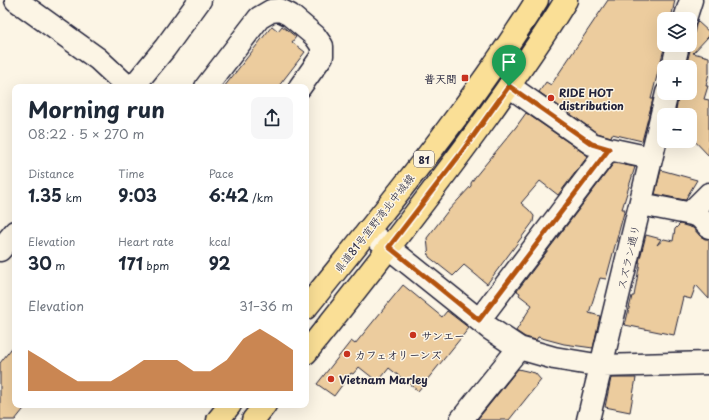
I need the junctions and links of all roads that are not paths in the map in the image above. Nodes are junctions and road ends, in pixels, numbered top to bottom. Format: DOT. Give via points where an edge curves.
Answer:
graph roads {
  1 [pos="16,0"];
  2 [pos="200,0"];
  3 [pos="537,0"];
  4 [pos="566,0"];
  5 [pos="691,0"];
  6 [pos="687,12"];
  7 [pos="125,84"];
  8 [pos="135,84"];
  9 [pos="208,84"];
  10 [pos="302,84"];
  11 [pos="509,86"];
  12 [pos="665,100"];
  13 [pos="609,149"];
  14 [pos="651,158"];
  15 [pos="709,194"];
  16 [pos="640,204"];
  17 [pos="692,214"];
  18 [pos="709,227"];
  19 [pos="368,231"];
  20 [pos="12,236"];
  21 [pos="389,247"];
  22 [pos="0,250"];
  23 [pos="309,304"];
  24 [pos="479,320"];
  25 [pos="519,348"];
  26 [pos="309,349"];
  27 [pos="709,363"];
  28 [pos="602,366"];
  29 [pos="228,408"];
  30 [pos="263,408"];
  31 [pos="218,420"];
  32 [pos="253,420"];
  33 [pos="460,420"];
  34 [pos="588,420"];
  1 -- 7 [label="street" via="98,59"];
  2 -- 8 [label="street"];
  3 -- 19 [label="main road, 県道81号宜野湾北中城線 / 81" via="487,75"];
  4 -- 11 [label="main road, 81"];
  5 -- 6 [label="street"];
  9 -- 10 [label="street" via="259,18 271,11 280,10 315,36 322,46 322,56"];
  11 -- 13 [label="street" via="592,144"];
  11 -- 21 [label="main road, 81"];
  12 -- 14 [label="street, スズラン通り"];
  13 -- 14 [label="street"];
  13 -- 24 [label="street"];
  14 -- 16 [label="street, スズラン通り"];
  15 -- 17 [label="street" via="694,208"];
  16 -- 17 [label="street"];
  16 -- 28 [label="street, スズラン通り"];
  17 -- 18 [label="street" via="700,217"];
  19 -- 21 [label="street"];
  19 -- 23 [label="main road, 県道81号宜野湾北中城線 / 81"];
  20 -- 22 [label="street"];
  21 -- 24 [label="street"];
  21 -- 26 [label="main road, 81"];
  24 -- 25 [label="street"];
  25 -- 28 [label="street" via="554,358"];
  25 -- 33 [label="street"];
  27 -- 28 [label="street"];
  28 -- 34 [label="street, スズラン通り"];
  29 -- 31 [label="main road"];
  30 -- 32 [label="main road"];
}
